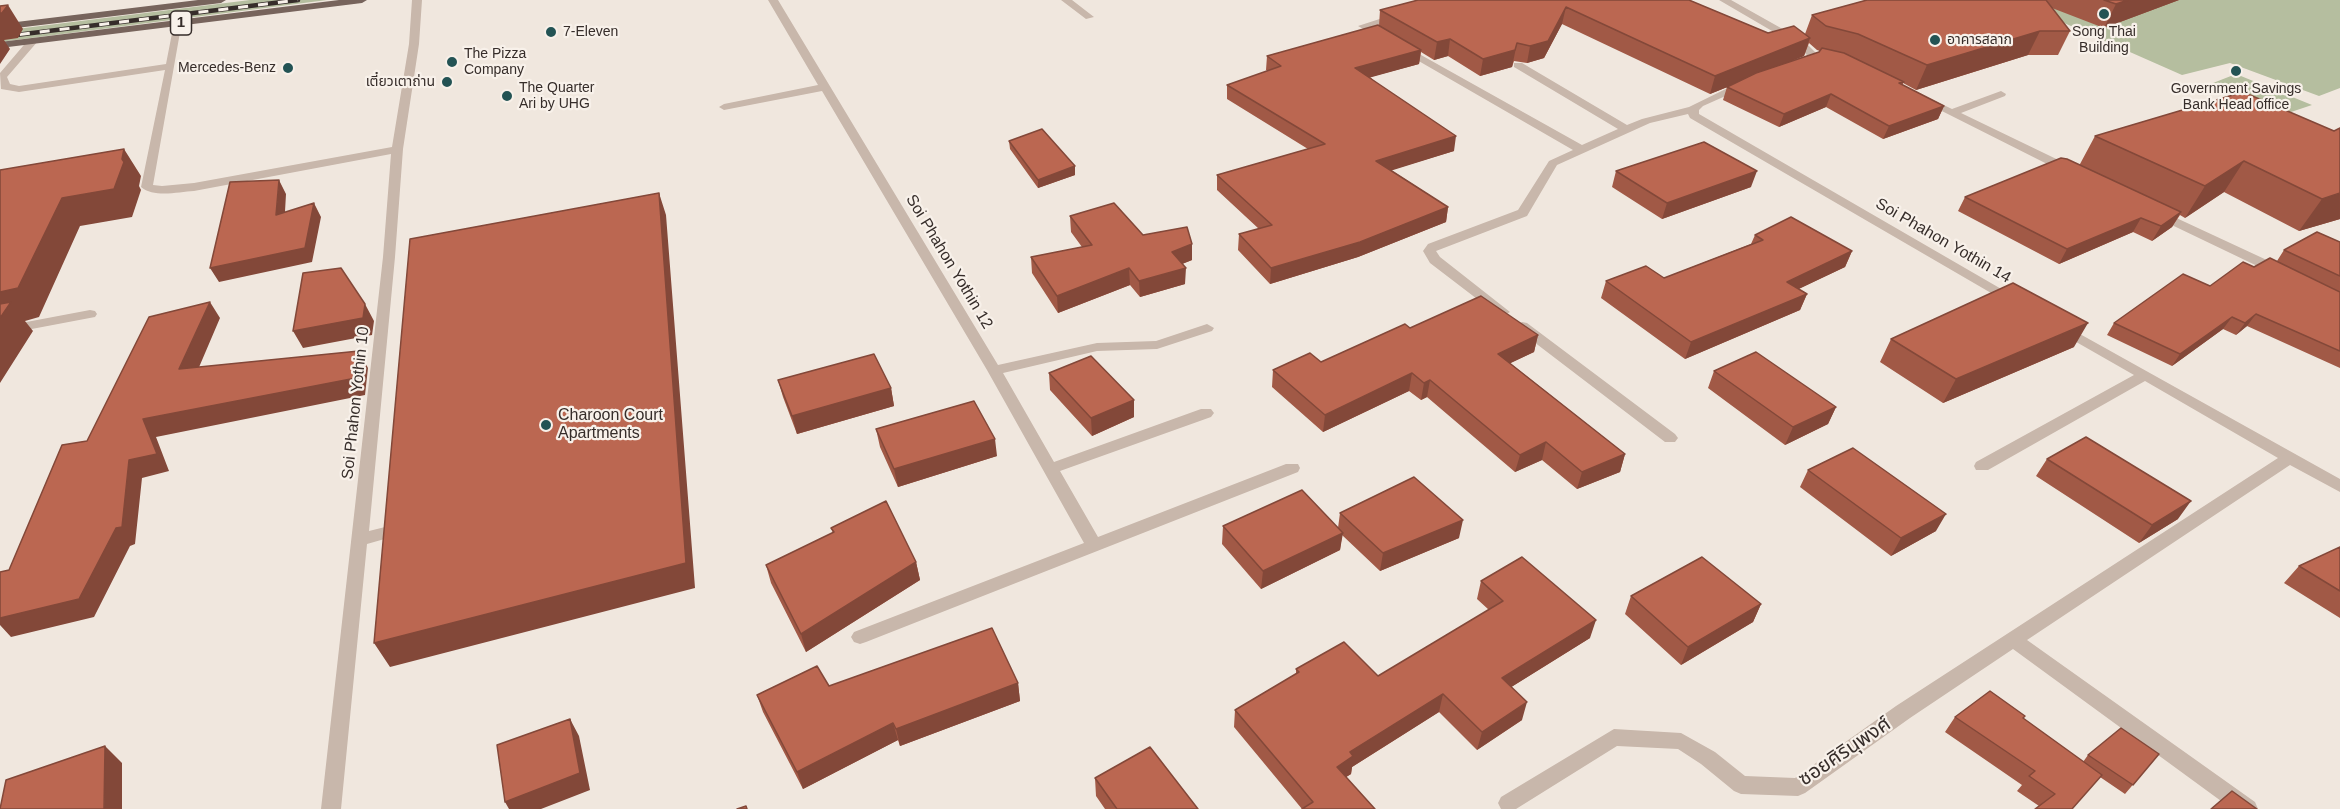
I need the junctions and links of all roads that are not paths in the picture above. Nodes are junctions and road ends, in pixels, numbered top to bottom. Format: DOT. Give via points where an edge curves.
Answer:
graph roads {
  1 [pos="221,0"];
  2 [pos="362,0"];
  3 [pos="417,0"];
  4 [pos="773,0"];
  5 [pos="1066,0"];
  6 [pos="1724,0"];
  7 [pos="185,2"];
  8 [pos="1409,13"];
  9 [pos="1089,17"];
  10 [pos="179,23"];
  11 [pos="0,27"];
  12 [pos="33,41"];
  13 [pos="0,45"];
  14 [pos="1518,65"];
  15 [pos="170,66"];
  16 [pos="1787,69"];
  17 [pos="1757,79"];
  18 [pos="825,87"];
  19 [pos="1908,92"];
  20 [pos="2001,94"];
  21 [pos="724,107"];
  22 [pos="1693,109"];
  23 [pos="1952,113"];
  24 [pos="1625,129"];
  25 [pos="397,149"];
  26 [pos="1582,150"];
  27 [pos="2086,179"];
  28 [pos="2149,209"];
  29 [pos="2287,275"];
  30 [pos="2022,305"];
  31 [pos="90,314"];
  32 [pos="2053,323"];
  33 [pos="1207,328"];
  34 [pos="0,331"];
  35 [pos="994,370"];
  36 [pos="2145,375"];
  37 [pos="1206,413"];
  38 [pos="1670,438"];
  39 [pos="2290,457"];
  40 [pos="1982,466"];
  41 [pos="1292,468"];
  42 [pos="1050,469"];
  43 [pos="2340,486"];
  44 [pos="388,532"];
  45 [pos="360,540"];
  46 [pos="1093,544"];
  47 [pos="860,637"];
  48 [pos="2012,639"];
  49 [pos="1508,802"];
  50 [pos="331,809"];
  51 [pos="2248,809"];
  1 -- 7 [label="main road, 1"];
  2 -- 10 [label="main road, 1"];
  3 -- 25 [label="street, Soi Phahon Yothin 10"];
  4 -- 18 [label="street, Soi Phahon Yothin 12"];
  5 -- 9 [label="street"];
  6 -- 16 [label="street" via="1817,55"];
  7 -- 11 [label="main road, 1"];
  8 -- 26 [label="street" via="1363,26"];
  10 -- 12 [label="main road, 1"];
  10 -- 15 [label="street"];
  12 -- 13 [label="main road, 1"];
  12 -- 15 [label="street" via="2,77 5,87 19,89"];
  14 -- 24 [label="street"];
  15 -- 25 [label="street" via="147,187 194,187"];
  17 -- 22 [label="street"];
  18 -- 21 [label="street"];
  18 -- 35 [label="street, Soi Phahon Yothin 12"];
  19 -- 23 [label="street"];
  20 -- 23 [label="street"];
  22 -- 24 [label="street"];
  22 -- 30 [label="street, Soi Phahon Yothin 14" via="1694,116 1706,124"];
  23 -- 27 [label="street"];
  24 -- 26 [label="street"];
  25 -- 45 [label="street, Soi Phahon Yothin 10"];
  26 -- 38 [label="street" via="1553,163 1523,213 1439,242 1429,251 1435,260"];
  28 -- 29 [label="street"];
  31 -- 34 [label="street"];
  32 -- 36 [label="street"];
  33 -- 35 [label="street" via="1157,345 1097,347"];
  35 -- 42 [label="street, Soi Phahon Yothin 12"];
  36 -- 39 [label="street"];
  36 -- 40 [label="street"];
  37 -- 42 [label="street"];
  39 -- 43 [label="street"];
  39 -- 48 [label="street, ซอยศิรินุพงศ์"];
  41 -- 46 [label="street"];
  42 -- 46 [label="street, Soi Phahon Yothin 12"];
  44 -- 45 [label="street"];
  45 -- 50 [label="street, Soi Phahon Yothin 10"];
  46 -- 47 [label="street"];
  48 -- 49 [label="street, ซอยศิรินุพงศ์" via="1798,787 1741,785 1681,741 1614,737"];
  48 -- 51 [label="street"];
}
